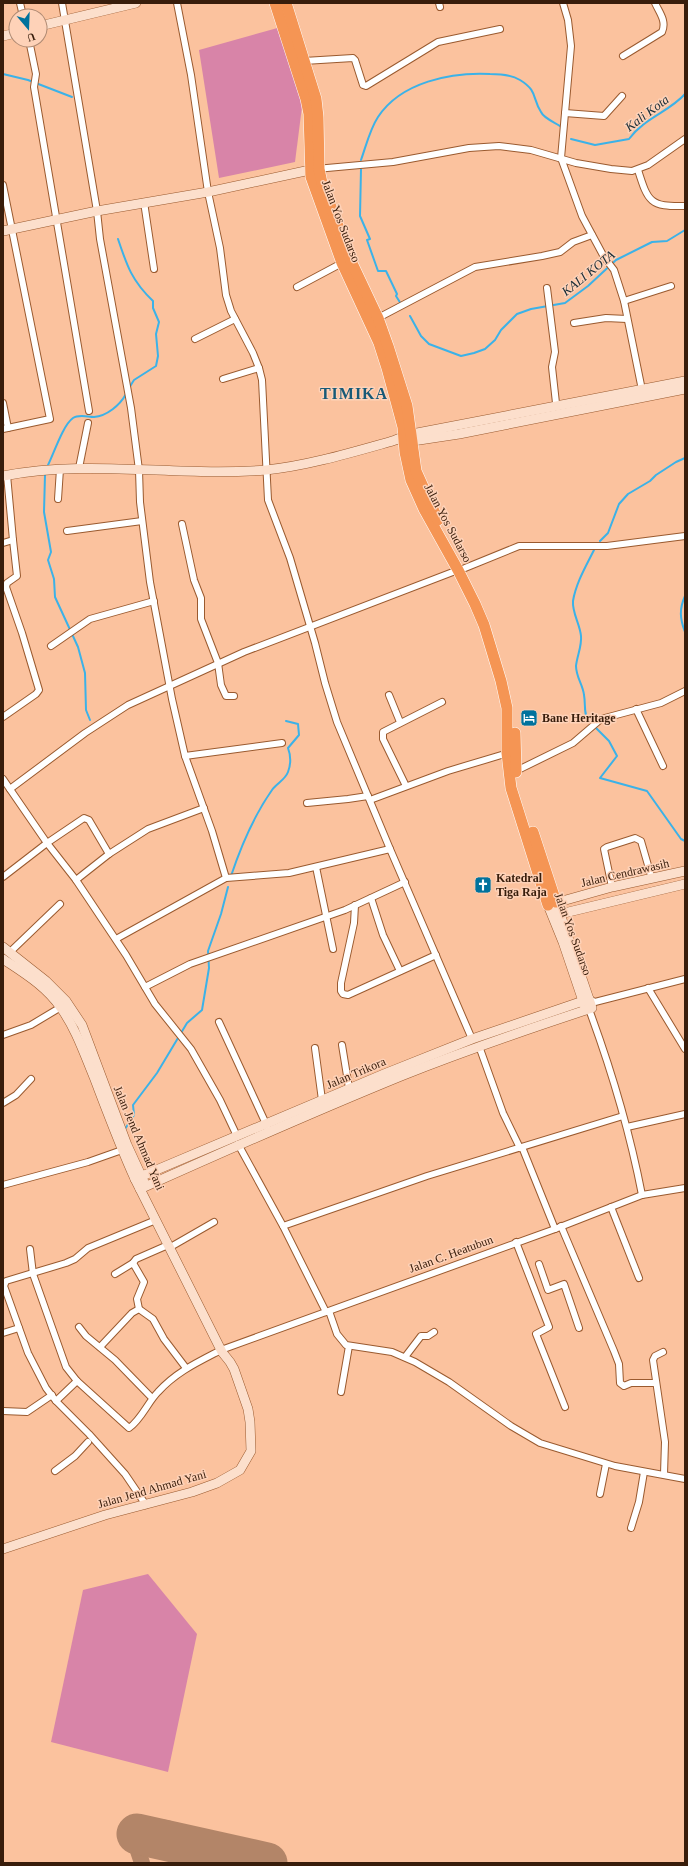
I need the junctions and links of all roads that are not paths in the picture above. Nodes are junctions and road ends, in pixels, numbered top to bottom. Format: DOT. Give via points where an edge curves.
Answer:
graph roads {
  1 [pos="62,3"];
  2 [pos="136,3"];
  3 [pos="177,3"];
  4 [pos="275,3"];
  5 [pos="286,3"];
  6 [pos="563,3"];
  7 [pos="655,3"];
  8 [pos="65,20"];
  9 [pos="48,24"];
  10 [pos="500,30"];
  11 [pos="31,48"];
  12 [pos="623,56"];
  13 [pos="304,61"];
  14 [pos="622,96"];
  15 [pos="565,113"];
  16 [pos="685,139"];
  17 [pos="561,158"];
  18 [pos="314,169"];
  19 [pos="638,170"];
  20 [pos="3,185"];
  21 [pos="208,192"];
  22 [pos="144,202"];
  23 [pos="685,206"];
  24 [pos="98,210"];
  25 [pos="57,219"];
  26 [pos="8,230"];
  27 [pos="592,235"];
  28 [pos="342,263"];
  29 [pos="154,269"];
  30 [pos="672,286"];
  31 [pos="297,287"];
  32 [pos="548,288"];
  33 [pos="624,301"];
  34 [pos="378,318"];
  35 [pos="235,319"];
  36 [pos="627,319"];
  37 [pos="574,323"];
  38 [pos="196,339"];
  39 [pos="259,368"];
  40 [pos="223,379"];
  41 [pos="685,381"];
  42 [pos="685,388"];
  43 [pos="642,390"];
  44 [pos="3,403"];
  45 [pos="558,406"];
  46 [pos="89,411"];
  47 [pos="88,423"];
  48 [pos="6,429"];
  49 [pos="406,439"];
  50 [pos="79,468"];
  51 [pos="60,469"];
  52 [pos="139,470"];
  53 [pos="266,470"];
  54 [pos="5,476"];
  55 [pos="58,499"];
  56 [pos="142,521"];
  57 [pos="182,524"];
  58 [pos="67,531"];
  59 [pos="685,536"];
  60 [pos="13,540"];
  61 [pos="3,543"];
  62 [pos="461,569"];
  63 [pos="154,601"];
  64 [pos="310,627"];
  65 [pos="51,646"];
  66 [pos="218,663"];
  67 [pos="170,685"];
  68 [pos="685,691"];
  69 [pos="389,694"];
  70 [pos="234,696"];
  71 [pos="442,702"];
  72 [pos="636,709"];
  73 [pos="3,717"];
  74 [pos="400,722"];
  75 [pos="282,743"];
  76 [pos="511,752"];
  77 [pos="185,756"];
  78 [pos="663,766"];
  79 [pos="516,771"];
  80 [pos="3,779"];
  81 [pos="406,786"];
  82 [pos="10,789"];
  83 [pos="369,798"];
  84 [pos="307,803"];
  85 [pos="204,808"];
  86 [pos="47,843"];
  87 [pos="390,849"];
  88 [pos="109,854"];
  89 [pos="316,868"];
  90 [pos="685,872"];
  91 [pos="669,875"];
  92 [pos="3,878"];
  93 [pos="226,878"];
  94 [pos="652,879"];
  95 [pos="76,880"];
  96 [pos="405,882"];
  97 [pos="685,884"];
  98 [pos="612,887"];
  99 [pos="673,887"];
  100 [pos="372,898"];
  101 [pos="60,904"];
  102 [pos="552,904"];
  103 [pos="355,905"];
  104 [pos="557,915"];
  105 [pos="327,916"];
  106 [pos="116,939"];
  107 [pos="333,949"];
  108 [pos="5,953"];
  109 [pos="436,956"];
  110 [pos="400,971"];
  111 [pos="685,979"];
  112 [pos="145,987"];
  113 [pos="648,988"];
  114 [pos="589,1005"];
  115 [pos="61,1007"];
  116 [pos="219,1022"];
  117 [pos="3,1035"];
  118 [pos="475,1043"];
  119 [pos="342,1046"];
  120 [pos="315,1048"];
  121 [pos="685,1049"];
  122 [pos="30,1079"];
  123 [pos="349,1088"];
  124 [pos="322,1100"];
  125 [pos="3,1103"];
  126 [pos="685,1114"];
  127 [pos="623,1116"];
  128 [pos="268,1127"];
  129 [pos="627,1127"];
  130 [pos="238,1140"];
  131 [pos="521,1148"];
  132 [pos="122,1150"];
  133 [pos="139,1178"];
  134 [pos="3,1185"];
  135 [pos="143,1187"];
  136 [pos="685,1188"];
  137 [pos="642,1195"];
  138 [pos="611,1207"];
  139 [pos="156,1220"];
  140 [pos="214,1222"];
  141 [pos="283,1226"];
  142 [pos="561,1226"];
  143 [pos="555,1229"];
  144 [pos="516,1242"];
  145 [pos="171,1245"];
  146 [pos="30,1249"];
  147 [pos="133,1263"];
  148 [pos="538,1264"];
  149 [pos="33,1274"];
  150 [pos="115,1274"];
  151 [pos="639,1278"];
  152 [pos="139,1309"];
  153 [pos="327,1311"];
  154 [pos="79,1327"];
  155 [pos="19,1328"];
  156 [pos="579,1328"];
  157 [pos="434,1332"];
  158 [pos="3,1333"];
  159 [pos="349,1346"];
  160 [pos="100,1347"];
  161 [pos="223,1350"];
  162 [pos="663,1352"];
  163 [pos="405,1357"];
  164 [pos="186,1368"];
  165 [pos="78,1381"];
  166 [pos="656,1383"];
  167 [pos="341,1392"];
  168 [pos="52,1395"];
  169 [pos="152,1398"];
  170 [pos="56,1401"];
  171 [pos="565,1407"];
  172 [pos="3,1411"];
  173 [pos="88,1442"];
  174 [pos="606,1464"];
  175 [pos="55,1471"];
  176 [pos="644,1472"];
  177 [pos="664,1474"];
  178 [pos="685,1479"];
  179 [pos="600,1494"];
  180 [pos="146,1505"];
  181 [pos="631,1528"];
  182 [pos="3,1549"];
  1 -- 8 [label="street"];
  2 -- 8 [label="main road"];
  3 -- 21 [label="street" via="191,75"];
  4 -- 18 [label="highway, Jalan Yos Sudarso" via="306,99"];
  5 -- 13 [label="highway, Jalan Yos Sudarso"];
  6 -- 15 [label="street" via="570,46"];
  7 -- 12 [label="street" via="664,22 662,32"];
  8 -- 9 [label="main road"];
  8 -- 24 [label="street"];
  10 -- 13 [label="street" via="438,42 366,86 363,85 353,58"];
  11 -- 25 [label="street" via="36,74 34,87"];
  13 -- 18 [label="highway, Jalan Yos Sudarso" via="318,108"];
  14 -- 15 [label="street" via="604,116"];
  15 -- 17 [label="street"];
  16 -- 19 [label="street"];
  17 -- 18 [label="street" via="514,147 486,146 393,162"];
  17 -- 19 [label="street" via="611,169"];
  17 -- 27 [label="street" via="582,216"];
  18 -- 21 [label="main road"];
  18 -- 28 [label="highway, Jalan Yos Sudarso" via="313,185"];
  18 -- 34 [label="highway, Jalan Yos Sudarso" via="352,263"];
  19 -- 23 [label="street" via="647,194 656,204"];
  20 -- 26 [label="street"];
  21 -- 22 [label="main road"];
  21 -- 35 [label="street" via="220,248 226,295"];
  22 -- 24 [label="main road"];
  22 -- 29 [label="street"];
  24 -- 25 [label="main road"];
  24 -- 52 [label="street" via="100,239"];
  25 -- 26 [label="main road"];
  25 -- 46 [label="street"];
  26 -- 48 [label="street" via="50,419"];
  27 -- 33 [label="street" via="612,266"];
  27 -- 34 [label="street" via="573,242 560,252 475,267"];
  28 -- 31 [label="street"];
  28 -- 49 [label="highway, Jalan Yos Sudarso" via="379,343"];
  30 -- 33 [label="street"];
  32 -- 45 [label="street" via="555,352 552,367"];
  33 -- 36 [label="street"];
  34 -- 49 [label="highway, Jalan Yos Sudarso" via="405,396"];
  35 -- 38 [label="street"];
  35 -- 39 [label="street"];
  36 -- 37 [label="street" via="606,318"];
  36 -- 43 [label="street"];
  39 -- 40 [label="street"];
  39 -- 53 [label="street" via="264,393"];
  41 -- 43 [label="main road"];
  42 -- 49 [label="main road" via="459,434"];
  43 -- 45 [label="main road"];
  44 -- 48 [label="street"];
  45 -- 49 [label="main road"];
  47 -- 50 [label="street"];
  49 -- 53 [label="main road" via="316,461"];
  49 -- 62 [label="highway, Jalan Yos Sudarso" via="429,503"];
  50 -- 51 [label="main road"];
  50 -- 52 [label="main road"];
  51 -- 54 [label="main road"];
  51 -- 55 [label="street"];
  52 -- 53 [label="main road"];
  52 -- 56 [label="street"];
  53 -- 64 [label="street" via="268,500 290,558"];
  54 -- 60 [label="street"];
  56 -- 58 [label="street"];
  56 -- 63 [label="street"];
  57 -- 66 [label="street" via="194,580 201,598 201,619"];
  59 -- 62 [label="street" via="607,546 519,546"];
  60 -- 61 [label="street"];
  60 -- 73 [label="street" via="17,576 7,583 6,587 39,690"];
  62 -- 64 [label="street"];
  62 -- 76 [label="highway, Jalan Yos Sudarso" via="484,605 504,668 515,714"];
  63 -- 65 [label="street" via="90,619"];
  63 -- 67 [label="street"];
  64 -- 66 [label="street"];
  64 -- 83 [label="street" via="338,722"];
  66 -- 67 [label="street"];
  66 -- 70 [label="street" via="221,685 226,696"];
  67 -- 77 [label="street"];
  67 -- 82 [label="street" via="112,714"];
  68 -- 72 [label="street" via="661,703"];
  69 -- 74 [label="street"];
  71 -- 74 [label="street"];
  72 -- 78 [label="street"];
  72 -- 79 [label="street" via="601,718 573,743"];
  74 -- 81 [label="street" via="384,730 382,734"];
  75 -- 77 [label="street"];
  76 -- 79 [label="highway, Jalan Yos Sudarso"];
  76 -- 81 [label="street"];
  76 -- 102 [label="highway, Jalan Yos Sudarso" via="511,788"];
  77 -- 85 [label="street"];
  79 -- 102 [label="highway, Jalan Yos Sudarso" via="517,784"];
  80 -- 82 [label="street"];
  81 -- 83 [label="street"];
  82 -- 86 [label="street"];
  83 -- 84 [label="street"];
  83 -- 87 [label="street"];
  85 -- 88 [label="street" via="148,829"];
  85 -- 93 [label="street"];
  86 -- 88 [label="street" via="87,818"];
  86 -- 92 [label="street"];
  86 -- 95 [label="street"];
  87 -- 89 [label="street"];
  87 -- 96 [label="street"];
  88 -- 95 [label="street"];
  89 -- 93 [label="street"];
  89 -- 105 [label="street"];
  90 -- 91 [label="main road, Jalan Cendrawasih"];
  91 -- 94 [label="main road, Jalan Cendrawasih"];
  91 -- 99 [label="main road"];
  93 -- 106 [label="street"];
  94 -- 98 [label="main road, Jalan Cendrawasih"];
  94 -- 98 [label="street" via="641,841 635,838 604,850"];
  95 -- 106 [label="street"];
  96 -- 100 [label="street"];
  96 -- 109 [label="street"];
  97 -- 99 [label="main road, Jalan Cendrawasih"];
  98 -- 102 [label="main road, Jalan Cendrawasih"];
  99 -- 104 [label="main road, Jalan Cendrawasih"];
  100 -- 103 [label="street"];
  100 -- 110 [label="street" via="383,935"];
  101 -- 108 [label="street"];
  102 -- 104 [label="main road, Jalan Yos Sudarso"];
  103 -- 105 [label="street"];
  103 -- 110 [label="street" via="354,923 341,983 343,994 348,995"];
  104 -- 114 [label="main road, Jalan Yos Sudarso"];
  105 -- 107 [label="street"];
  105 -- 112 [label="street" via="190,964"];
  106 -- 112 [label="street"];
  108 -- 115 [label="main road, Jalan Jend Ahmad Yani"];
  108 -- 133 [label="main road, Jalan Jend Ahmad Yani" via="30,966 55,989 82,1024"];
  109 -- 110 [label="street"];
  109 -- 118 [label="street"];
  111 -- 113 [label="street"];
  112 -- 130 [label="street" via="200,1064"];
  113 -- 114 [label="street"];
  113 -- 121 [label="street"];
  114 -- 118 [label="main road, Jalan Trikora"];
  114 -- 127 [label="street"];
  115 -- 117 [label="street" via="31,1025"];
  115 -- 132 [label="main road, Jalan Jend Ahmad Yani" via="77,1035"];
  116 -- 128 [label="street"];
  118 -- 123 [label="main road, Jalan Trikora"];
  118 -- 128 [label="main road, Jalan Trikora" via="402,1076"];
  118 -- 131 [label="street" via="503,1113"];
  119 -- 123 [label="street"];
  120 -- 124 [label="street"];
  122 -- 125 [label="street" via="16,1095"];
  123 -- 124 [label="main road, Jalan Trikora"];
  124 -- 128 [label="main road, Jalan Trikora"];
  126 -- 129 [label="street"];
  127 -- 129 [label="street"];
  127 -- 131 [label="street"];
  128 -- 130 [label="main road, Jalan Trikora"];
  129 -- 137 [label="street"];
  130 -- 133 [label="main road, Jalan Trikora"];
  130 -- 135 [label="main road, Jalan Trikora"];
  130 -- 141 [label="street"];
  131 -- 141 [label="street" via="426,1176"];
  131 -- 143 [label="street"];
  132 -- 133 [label="main road, Jalan Jend Ahmad Yani"];
  132 -- 134 [label="street"];
  133 -- 135 [label="main road, Jalan Jend Ahmad Yani"];
  135 -- 139 [label="main road, Jalan Jend Ahmad Yani"];
  135 -- 145 [label="main road, Jalan Jend Ahmad Yani"];
  136 -- 137 [label="street, Jalan C. Heatubun"];
  137 -- 138 [label="street, Jalan C. Heatubun"];
  138 -- 142 [label="street, Jalan C. Heatubun"];
  138 -- 151 [label="street"];
  139 -- 145 [label="main road, Jalan Jend Ahmad Yani"];
  139 -- 149 [label="street" via="88,1248 75,1259"];
  140 -- 145 [label="street"];
  141 -- 153 [label="street"];
  142 -- 143 [label="street, Jalan C. Heatubun"];
  142 -- 166 [label="street" via="619,1364 620,1382 624,1386 631,1383"];
  143 -- 144 [label="street, Jalan C. Heatubun"];
  144 -- 153 [label="street, Jalan C. Heatubun"];
  144 -- 171 [label="street" via="549,1328 536,1334"];
  145 -- 147 [label="street" via="136,1259"];
  145 -- 161 [label="main road, Jalan Jend Ahmad Yani"];
  146 -- 149 [label="street, Jalan C. Heatubun"];
  147 -- 150 [label="street"];
  147 -- 152 [label="street" via="144,1282 138,1299"];
  148 -- 156 [label="street" via="548,1290 564,1284"];
  149 -- 155 [label="street" via="5,1283 6,1293"];
  149 -- 165 [label="street, Jalan C. Heatubun" via="62,1360"];
  152 -- 160 [label="street" via="132,1313"];
  152 -- 164 [label="street" via="153,1319 164,1339"];
  153 -- 159 [label="street" via="340,1340"];
  153 -- 161 [label="street, Jalan C. Heatubun"];
  154 -- 160 [label="street"];
  155 -- 158 [label="street"];
  155 -- 168 [label="street" via="32,1362"];
  157 -- 163 [label="street" via="428,1336 420,1336"];
  159 -- 163 [label="street" via="379,1349"];
  159 -- 167 [label="street"];
  160 -- 169 [label="street"];
  161 -- 164 [label="street, Jalan C. Heatubun"];
  161 -- 180 [label="main road, Jalan Jend Ahmad Yani" via="240,1386 250,1422 251,1451 246,1462 240,1470 217,1483"];
  162 -- 166 [label="street" via="653,1360"];
  163 -- 174 [label="street" via="449,1382 531,1439"];
  164 -- 169 [label="street, Jalan C. Heatubun"];
  165 -- 169 [label="street, Jalan C. Heatubun" via="128,1428 137,1420"];
  165 -- 170 [label="street"];
  166 -- 177 [label="street" via="665,1442"];
  168 -- 170 [label="street"];
  168 -- 172 [label="street" via="27,1412"];
  170 -- 180 [label="street" via="125,1474"];
  173 -- 175 [label="street"];
  174 -- 176 [label="street"];
  174 -- 179 [label="street"];
  176 -- 177 [label="street"];
  176 -- 181 [label="street"];
  177 -- 178 [label="street"];
  180 -- 182 [label="main road, Jalan Jend Ahmad Yani" via="67,1527"];
}
